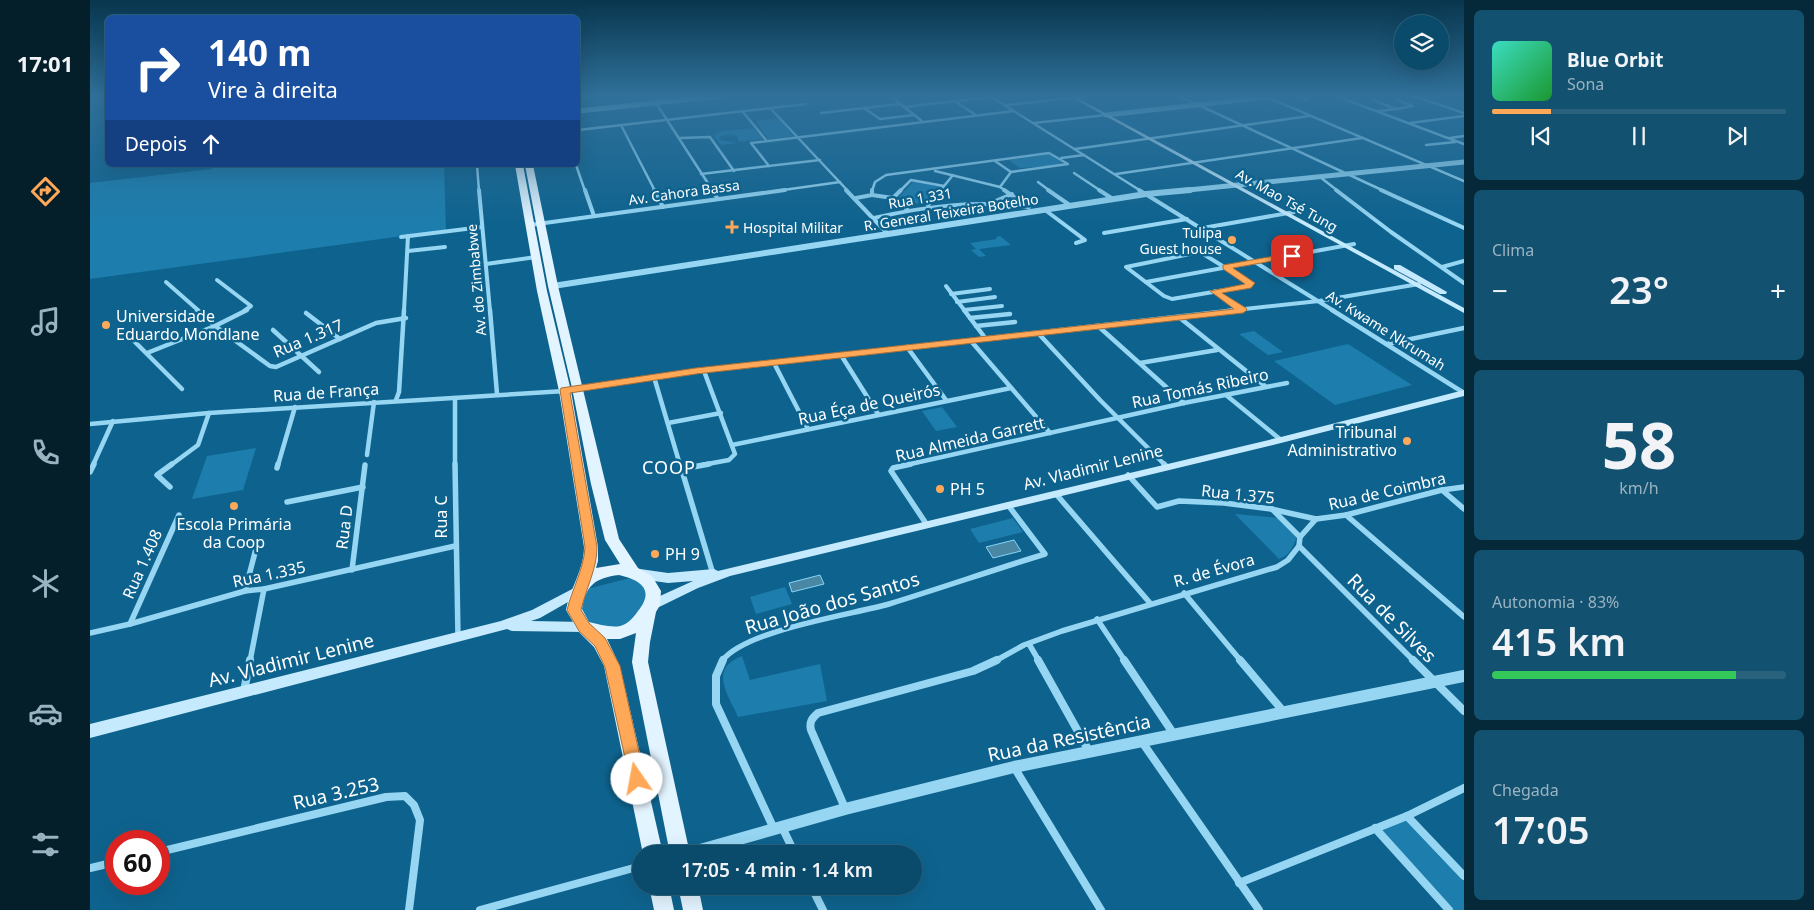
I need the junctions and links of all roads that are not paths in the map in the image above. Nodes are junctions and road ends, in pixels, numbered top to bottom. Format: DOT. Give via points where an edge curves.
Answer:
graph roads {
  1 [pos="628,138"];
  2 [pos="680,138"];
  3 [pos="711,138"];
  4 [pos="778,138"];
  5 [pos="800,138"];
  6 [pos="1058,138"];
  7 [pos="1159,138"];
  8 [pos="1271,138"];
  9 [pos="1359,138"];
  10 [pos="1363,138"];
  11 [pos="1450,138"];
  12 [pos="1148,139"];
  13 [pos="766,140"];
  14 [pos="1458,142"];
  15 [pos="1464,144"];
  16 [pos="1426,146"];
  17 [pos="1292,148"];
  18 [pos="1075,149"];
  19 [pos="1085,155"];
  20 [pos="1061,158"];
  21 [pos="820,160"];
  22 [pos="995,161"];
  23 [pos="1201,162"];
  24 [pos="1464,162"];
  25 [pos="1192,163"];
  26 [pos="768,166"];
  27 [pos="1428,166"];
  28 [pos="477,167"];
  29 [pos="518,167"];
  30 [pos="529,167"];
  31 [pos="577,167"];
  32 [pos="933,170"];
  33 [pos="734,171"];
  34 [pos="1011,172"];
  35 [pos="1074,173"];
  36 [pos="701,174"];
  37 [pos="1116,174"];
  38 [pos="1348,174"];
  39 [pos="953,175"];
  40 [pos="1320,177"];
  41 [pos="1464,181"];
  42 [pos="840,182"];
  43 [pos="1038,182"];
  44 [pos="1231,184"];
  45 [pos="1244,185"];
  46 [pos="944,186"];
  47 [pos="1000,187"];
  48 [pos="1012,194"];
  49 [pos="1146,194"];
  50 [pos="872,196"];
  51 [pos="856,198"];
  52 [pos="893,198"];
  53 [pos="718,199"];
  54 [pos="1113,199"];
  55 [pos="992,203"];
  56 [pos="927,205"];
  57 [pos="1072,206"];
  58 [pos="663,207"];
  59 [pos="1031,209"];
  60 [pos="908,210"];
  61 [pos="1044,210"];
  62 [pos="1294,212"];
  63 [pos="1286,214"];
  64 [pos="594,216"];
  65 [pos="874,218"];
  66 [pos="1187,219"];
  67 [pos="542,223"];
  68 [pos="530,225"];
  69 [pos="482,226"];
  70 [pos="1203,228"];
  71 [pos="1464,228"];
  72 [pos="1104,233"];
  73 [pos="888,234"];
  74 [pos="408,236"];
  75 [pos="401,237"];
  76 [pos="1076,243"];
  77 [pos="1354,244"];
  78 [pos="1344,246"];
  79 [pos="445,247"];
  80 [pos="408,251"];
  81 [pos="537,257"];
  82 [pos="1464,261"];
  83 [pos="1258,262"];
  84 [pos="486,264"];
  85 [pos="1226,267"];
  86 [pos="1442,267"];
  87 [pos="217,280"];
  88 [pos="166,282"];
  89 [pos="1146,282"];
  90 [pos="1426,283"];
  91 [pos="1464,283"];
  92 [pos="1415,285"];
  93 [pos="553,286"];
  94 [pos="946,286"];
  95 [pos="990,289"];
  96 [pos="1215,291"];
  97 [pos="952,294"];
  98 [pos="994,297"];
  99 [pos="958,302"];
  100 [pos="1319,302"];
  101 [pos="1464,304"];
  102 [pos="1002,306"];
  103 [pos="964,310"];
  104 [pos="1243,310"];
  105 [pos="1464,311"];
  106 [pos="306,313"];
  107 [pos="1010,314"];
  108 [pos="406,318"];
  109 [pos="970,318"];
  110 [pos="1180,318"];
  111 [pos="1015,322"];
  112 [pos="214,326"];
  113 [pos="976,326"];
  114 [pos="1098,326"];
  115 [pos="1464,328"];
  116 [pos="273,330"];
  117 [pos="1038,333"];
  118 [pos="128,335"];
  119 [pos="340,339"];
  120 [pos="986,339"];
  121 [pos="971,341"];
  122 [pos="1387,344"];
  123 [pos="907,347"];
  124 [pos="1218,350"];
  125 [pos="147,353"];
  126 [pos="303,355"];
  127 [pos="840,355"];
  128 [pos="774,363"];
  129 [pos="1140,363"];
  130 [pos="704,370"];
  131 [pos="320,372"];
  132 [pos="654,377"];
  133 [pos="1287,383"];
  134 [pos="1265,386"];
  135 [pos="578,388"];
  136 [pos="1010,388"];
  137 [pos="182,389"];
  138 [pos="565,390"];
  139 [pos="1464,393"];
  140 [pos="497,394"];
  141 [pos="1226,395"];
  142 [pos="455,398"];
  143 [pos="396,400"];
  144 [pos="946,400"];
  145 [pos="374,402"];
  146 [pos="1184,403"];
  147 [pos="295,408"];
  148 [pos="209,413"];
  149 [pos="721,413"];
  150 [pos="878,414"];
  151 [pos="1118,418"];
  152 [pos="114,421"];
  153 [pos="668,423"];
  154 [pos="90,424"];
  155 [pos="808,429"];
  156 [pos="1050,433"];
  157 [pos="1281,440"];
  158 [pos="732,445"];
  159 [pos="368,455"];
  160 [pos="365,465"];
  161 [pos="1167,467"];
  162 [pos="278,468"];
  163 [pos="682,469"];
  164 [pos="90,472"];
  165 [pos="1128,475"];
  166 [pos="170,487"];
  167 [pos="363,487"];
  168 [pos="1464,487"];
  169 [pos="1442,490"];
  170 [pos="1056,494"];
  171 [pos="288,502"];
  172 [pos="1008,505"];
  173 [pos="1271,509"];
  174 [pos="1464,509"];
  175 [pos="179,515"];
  176 [pos="1346,515"];
  177 [pos="1316,519"];
  178 [pos="927,524"];
  179 [pos="1300,537"];
  180 [pos="258,542"];
  181 [pos="455,546"];
  182 [pos="1299,546"];
  183 [pos="352,570"];
  184 [pos="636,573"];
  185 [pos="715,575"];
  186 [pos="580,588"];
  187 [pos="264,589"];
  188 [pos="245,591"];
  189 [pos="1184,593"];
  190 [pos="1150,603"];
  191 [pos="651,609"];
  192 [pos="1464,618"];
  193 [pos="1098,619"];
  194 [pos="130,624"];
  195 [pos="501,626"];
  196 [pos="584,627"];
  197 [pos="90,633"];
  198 [pos="465,635"];
  199 [pos="1029,644"];
  200 [pos="1464,676"];
  201 [pos="1435,682"];
  202 [pos="244,692"];
  203 [pos="1464,711"];
  204 [pos="1285,714"];
  205 [pos="90,730"];
  206 [pos="1174,735"];
  207 [pos="1141,741"];
  208 [pos="1090,751"];
  209 [pos="1014,767"];
  210 [pos="1464,788"];
  211 [pos="846,809"];
  212 [pos="1407,816"];
  213 [pos="778,828"];
  214 [pos="1376,828"];
  215 [pos="651,845"];
  216 [pos="678,845"];
  217 [pos="718,845"];
  218 [pos="789,845"];
  219 [pos="170,849"];
  220 [pos="105,865"];
  221 [pos="90,868"];
  222 [pos="632,868"];
  223 [pos="1464,876"];
  224 [pos="1239,882"];
  225 [pos="661,895"];
  226 [pos="690,895"];
  227 [pos="816,895"];
  228 [pos="409,910"];
  229 [pos="480,910"];
  230 [pos="664,910"];
  231 [pos="693,910"];
  232 [pos="823,910"];
  233 [pos="1101,910"];
  234 [pos="1259,910"];
  235 [pos="1449,910"];
  1 -- 58 [label="street"];
  2 -- 36 [label="street"];
  3 -- 33 [label="street"];
  4 -- 13 [label="street"];
  5 -- 21 [label="street"];
  6 -- 18 [label="street, Av. Kwame Nkrumah"];
  7 -- 23 [label="main road, Av. Mao Tsé Tung"];
  8 -- 17 [label="street"];
  9 -- 17 [label="street"];
  10 -- 27 [label="street"];
  11 -- 14 [label="street"];
  12 -- 18 [label="street"];
  12 -- 25 [label="main road, Av. Mao Tsé Tung"];
  13 -- 26 [label="street" via="750,144"];
  14 -- 15 [label="street"];
  14 -- 16 [label="street"];
  17 -- 23 [label="street"];
  17 -- 38 [label="street"];
  18 -- 19 [label="street, Av. Kwame Nkrumah"];
  19 -- 20 [label="street"];
  19 -- 37 [label="street, Av. Kwame Nkrumah"];
  20 -- 22 [label="street" via="1049,153"];
  20 -- 34 [label="street" via="1067,165"];
  21 -- 26 [label="street"];
  21 -- 42 [label="street"];
  22 -- 32 [label="street"];
  22 -- 34 [label="street"];
  23 -- 25 [label="street"];
  23 -- 45 [label="main road, Av. Mao Tsé Tung"];
  24 -- 27 [label="street, R. General Teixeira Botelho"];
  25 -- 37 [label="street"];
  25 -- 44 [label="main road, Av. Mao Tsé Tung"];
  26 -- 33 [label="street"];
  27 -- 38 [label="street, R. General Teixeira Botelho"];
  27 -- 41 [label="street"];
  28 -- 69 [label="street, Av. do Zimbabwe"];
  29 -- 68 [label="main road"];
  30 -- 67 [label="main road"];
  31 -- 64 [label="street"];
  32 -- 39 [label="street"];
  32 -- 50 [label="street" via="880,178 872,188"];
  33 -- 36 [label="street"];
  34 -- 47 [label="street"];
  35 -- 54 [label="street"];
  36 -- 53 [label="street"];
  37 -- 49 [label="street, Av. Kwame Nkrumah"];
  38 -- 40 [label="street, R. General Teixeira Botelho"];
  38 -- 71 [label="street"];
  39 -- 46 [label="street"];
  39 -- 47 [label="street"];
  40 -- 45 [label="street, R. General Teixeira Botelho"];
  40 -- 86 [label="street"];
  42 -- 51 [label="street"];
  42 -- 53 [label="street, Av. Cahora Bassa"];
  43 -- 57 [label="street"];
  44 -- 45 [label="street, R. General Teixeira Botelho"];
  44 -- 49 [label="street, R. General Teixeira Botelho"];
  44 -- 63 [label="main road, Av. Mao Tsé Tung"];
  45 -- 62 [label="main road, Av. Mao Tsé Tung"];
  46 -- 52 [label="street" via="911,180"];
  46 -- 56 [label="street"];
  47 -- 48 [label="street"];
  48 -- 55 [label="street"];
  48 -- 59 [label="street"];
  49 -- 54 [label="street, R. General Teixeira Botelho"];
  49 -- 66 [label="street, Av. Kwame Nkrumah"];
  50 -- 51 [label="street"];
  50 -- 52 [label="street"];
  51 -- 65 [label="street"];
  52 -- 60 [label="street"];
  53 -- 58 [label="street, Av. Cahora Bassa"];
  54 -- 57 [label="street, R. General Teixeira Botelho"];
  55 -- 56 [label="street, Rua 1.331"];
  55 -- 59 [label="street, Rua 1.331"];
  56 -- 60 [label="street, Rua 1.331"];
  57 -- 61 [label="street, R. General Teixeira Botelho"];
  58 -- 64 [label="street, Av. Cahora Bassa"];
  59 -- 61 [label="street, R. General Teixeira Botelho"];
  59 -- 73 [label="street, R. General Teixeira Botelho"];
  60 -- 65 [label="street, Rua 1.331"];
  61 -- 76 [label="street" via="1085,240"];
  62 -- 63 [label="street"];
  62 -- 77 [label="main road, Av. Mao Tsé Tung"];
  63 -- 70 [label="street"];
  63 -- 78 [label="main road, Av. Mao Tsé Tung"];
  64 -- 67 [label="street, Av. Cahora Bassa"];
  65 -- 73 [label="street"];
  66 -- 70 [label="street, Av. Kwame Nkrumah"];
  66 -- 72 [label="street"];
  67 -- 68 [label="street, Av. Cahora Bassa"];
  67 -- 93 [label="main road"];
  68 -- 81 [label="main road"];
  69 -- 74 [label="street"];
  69 -- 84 [label="street, Av. do Zimbabwe"];
  70 -- 83 [label="street, Av. Kwame Nkrumah"];
  73 -- 93 [label="street, R. General Teixeira Botelho"];
  74 -- 75 [label="street"];
  74 -- 80 [label="street"];
  77 -- 78 [label="street"];
  77 -- 90 [label="main road, Av. Mao Tsé Tung"];
  78 -- 83 [label="street"];
  78 -- 92 [label="main road, Av. Mao Tsé Tung"];
  79 -- 80 [label="street"];
  80 -- 108 [label="street" via="404,284"];
  81 -- 84 [label="street"];
  81 -- 138 [label="main road"];
  82 -- 86 [label="street"];
  83 -- 85 [label="street"];
  83 -- 100 [label="street, Av. Kwame Nkrumah"];
  84 -- 140 [label="street, Av. do Zimbabwe"];
  85 -- 89 [label="street"];
  85 -- 89 [label="street" via="1200,252 1126,267"];
  85 -- 96 [label="street" via="1250,283"];
  86 -- 91 [label="street"];
  87 -- 112 [label="street" via="251,308"];
  88 -- 112 [label="street"];
  89 -- 96 [label="street" via="1172,298"];
  90 -- 92 [label="street, Rua de França"];
  90 -- 101 [label="main road, Av. Mao Tsé Tung"];
  92 -- 100 [label="street, Rua de França"];
  92 -- 105 [label="main road, Av. Mao Tsé Tung"];
  93 -- 135 [label="main road"];
  94 -- 97 [label="street"];
  95 -- 97 [label="street"];
  96 -- 104 [label="street"];
  97 -- 99 [label="street"];
  98 -- 99 [label="street"];
  99 -- 103 [label="street"];
  100 -- 104 [label="street, Rua de França"];
  100 -- 122 [label="street, Av. Kwame Nkrumah"];
  102 -- 103 [label="street"];
  103 -- 109 [label="street"];
  104 -- 110 [label="street, Rua de França"];
  106 -- 119 [label="street"];
  107 -- 109 [label="street"];
  108 -- 119 [label="street, Rua 1.317" via="376,323"];
  108 -- 143 [label="street"];
  109 -- 113 [label="street"];
  110 -- 114 [label="street, Rua de França"];
  110 -- 124 [label="street"];
  111 -- 113 [label="street"];
  112 -- 125 [label="street"];
  112 -- 126 [label="street, Rua 1.317" via="270,366 279,366"];
  113 -- 120 [label="street"];
  114 -- 117 [label="street, Rua de França"];
  114 -- 129 [label="street"];
  115 -- 122 [label="street"];
  116 -- 126 [label="street"];
  117 -- 120 [label="street, Rua de França"];
  117 -- 151 [label="street"];
  118 -- 125 [label="street"];
  119 -- 126 [label="street, Rua 1.317"];
  120 -- 121 [label="street, Rua de França"];
  121 -- 123 [label="street, Rua de França"];
  121 -- 136 [label="street"];
  122 -- 139 [label="street, Av. Kwame Nkrumah"];
  123 -- 127 [label="street, Rua de França"];
  123 -- 144 [label="street"];
  124 -- 129 [label="street"];
  124 -- 134 [label="street"];
  125 -- 137 [label="street"];
  126 -- 131 [label="street"];
  127 -- 128 [label="street, Rua de França"];
  127 -- 150 [label="street"];
  128 -- 130 [label="street, Rua de França"];
  128 -- 155 [label="street"];
  129 -- 146 [label="street"];
  130 -- 132 [label="street, Rua de França"];
  130 -- 149 [label="street"];
  132 -- 135 [label="street, Rua de França"];
  132 -- 153 [label="street"];
  133 -- 134 [label="street, Rua Tomás Ribeiro"];
  134 -- 141 [label="street, Rua Tomás Ribeiro"];
  135 -- 138 [label="street, Rua de França"];
  135 -- 184 [label="main road" via="612,540"];
  136 -- 144 [label="street, Rua Éça de Queirós"];
  136 -- 156 [label="street"];
  138 -- 140 [label="street, Rua de França"];
  138 -- 186 [label="main road" via="591,547 591,561"];
  139 -- 157 [label="main road, Av. Vladimir Lenine"];
  140 -- 142 [label="street, Rua de França"];
  141 -- 146 [label="street, Rua Tomás Ribeiro"];
  141 -- 157 [label="street"];
  142 -- 143 [label="street, Rua de França"];
  142 -- 181 [label="street, Rua C"];
  143 -- 145 [label="street, Rua de França"];
  144 -- 150 [label="street, Rua Éça de Queirós"];
  145 -- 147 [label="street, Rua de França"];
  145 -- 159 [label="street"];
  146 -- 151 [label="street, Rua Tomás Ribeiro"];
  147 -- 148 [label="street, Rua de França"];
  147 -- 162 [label="street"];
  148 -- 152 [label="street, Rua de França"];
  148 -- 166 [label="street" via="198,445 157,475"];
  149 -- 153 [label="street"];
  149 -- 158 [label="street"];
  150 -- 155 [label="street, Rua Éça de Queirós"];
  151 -- 156 [label="street, Rua Almeida Garrett"];
  151 -- 161 [label="street"];
  152 -- 154 [label="street, Rua de França"];
  152 -- 164 [label="street"];
  153 -- 163 [label="street"];
  155 -- 158 [label="street, Rua Éça de Queirós"];
  156 -- 178 [label="street, Rua Almeida Garrett" via="893,468 891,471"];
  157 -- 161 [label="main road, Av. Vladimir Lenine"];
  158 -- 163 [label="street" via="735,454 729,460"];
  160 -- 167 [label="street, Rua D"];
  161 -- 165 [label="main road, Av. Vladimir Lenine"];
  163 -- 185 [label="street"];
  165 -- 170 [label="main road, Av. Vladimir Lenine"];
  165 -- 173 [label="street, Rua 1.375" via="1157,508 1179,501"];
  167 -- 171 [label="street, Rua D"];
  167 -- 183 [label="street, Rua D"];
  168 -- 169 [label="street, Rua de Coimbra"];
  169 -- 174 [label="street"];
  169 -- 176 [label="street, Rua de Coimbra"];
  170 -- 172 [label="main road, Av. Vladimir Lenine"];
  170 -- 190 [label="street"];
  172 -- 178 [label="main road, Av. Vladimir Lenine"];
  172 -- 213 [label="street, Rua João dos Santos" via="1045,554 870,609 747,641 728,653 720,664 714,677 716,704"];
  173 -- 177 [label="street, Rua 1.375"];
  173 -- 179 [label="street"];
  175 -- 194 [label="street, Rua 1.408"];
  176 -- 177 [label="street, Rua de Coimbra"];
  176 -- 192 [label="street"];
  177 -- 179 [label="street"];
  178 -- 185 [label="main road, Av. Vladimir Lenine"];
  179 -- 182 [label="street"];
  180 -- 188 [label="street"];
  181 -- 183 [label="street, Rua 1.335"];
  181 -- 198 [label="street, Rua C"];
  182 -- 189 [label="street, R. de Évora" via="1288,560 1277,566"];
  182 -- 201 [label="street, Rua de Silves"];
  183 -- 187 [label="street, Rua 1.335"];
  184 -- 185 [label="main road, Av. Vladimir Lenine" via="668,578"];
  184 -- 186 [label="main road" via="619,569 605,572 592,577"];
  184 -- 191 [label="main road" via="649,582 654,593"];
  185 -- 191 [label="main road, Av. Vladimir Lenine"];
  186 -- 195 [label="main road, Av. Vladimir Lenine" via="536,614"];
  186 -- 196 [label="main road" via="574,610"];
  187 -- 188 [label="street, Rua 1.335"];
  187 -- 202 [label="street"];
  188 -- 194 [label="street, Rua 1.335"];
  189 -- 190 [label="street, R. de Évora"];
  189 -- 204 [label="street"];
  190 -- 193 [label="street, R. de Évora"];
  191 -- 196 [label="main road" via="633,628 611,634"];
  191 -- 216 [label="main road" via="640,662"];
  193 -- 199 [label="street, R. de Évora"];
  193 -- 206 [label="street"];
  194 -- 197 [label="street, Rua 1.335"];
  195 -- 196 [label="main road, Av. Vladimir Lenine"];
  195 -- 198 [label="main road, Av. Vladimir Lenine"];
  196 -- 215 [label="main road" via="600,642 612,666"];
  198 -- 202 [label="main road, Av. Vladimir Lenine"];
  199 -- 208 [label="street"];
  199 -- 211 [label="street, R. de Évora" via="973,671 824,710 812,717 811,730"];
  200 -- 201 [label="street, Rua da Resistência"];
  201 -- 203 [label="street, Rua de Silves"];
  201 -- 204 [label="street, Rua da Resistência"];
  202 -- 205 [label="main road, Av. Vladimir Lenine"];
  204 -- 206 [label="street, Rua da Resistência"];
  206 -- 207 [label="street, Rua da Resistência"];
  207 -- 208 [label="street, Rua da Resistência"];
  207 -- 224 [label="street"];
  208 -- 209 [label="street, Rua da Resistência"];
  209 -- 211 [label="street, Rua da Resistência"];
  209 -- 233 [label="street"];
  210 -- 212 [label="street"];
  211 -- 213 [label="street, Rua da Resistência"];
  212 -- 214 [label="street"];
  212 -- 223 [label="street"];
  213 -- 217 [label="street, Rua da Resistência"];
  213 -- 218 [label="street, Rua João dos Santos"];
  214 -- 224 [label="street"];
  214 -- 235 [label="street"];
  219 -- 228 [label="street, Rua 3.253" via="386,797 405,796 414,805 420,820"];
  220 -- 221 [label="street"];
  222 -- 229 [label="street"];
  224 -- 234 [label="street"];
  225 -- 230 [label="main road"];
  226 -- 231 [label="main road"];
  227 -- 232 [label="street"];
}
